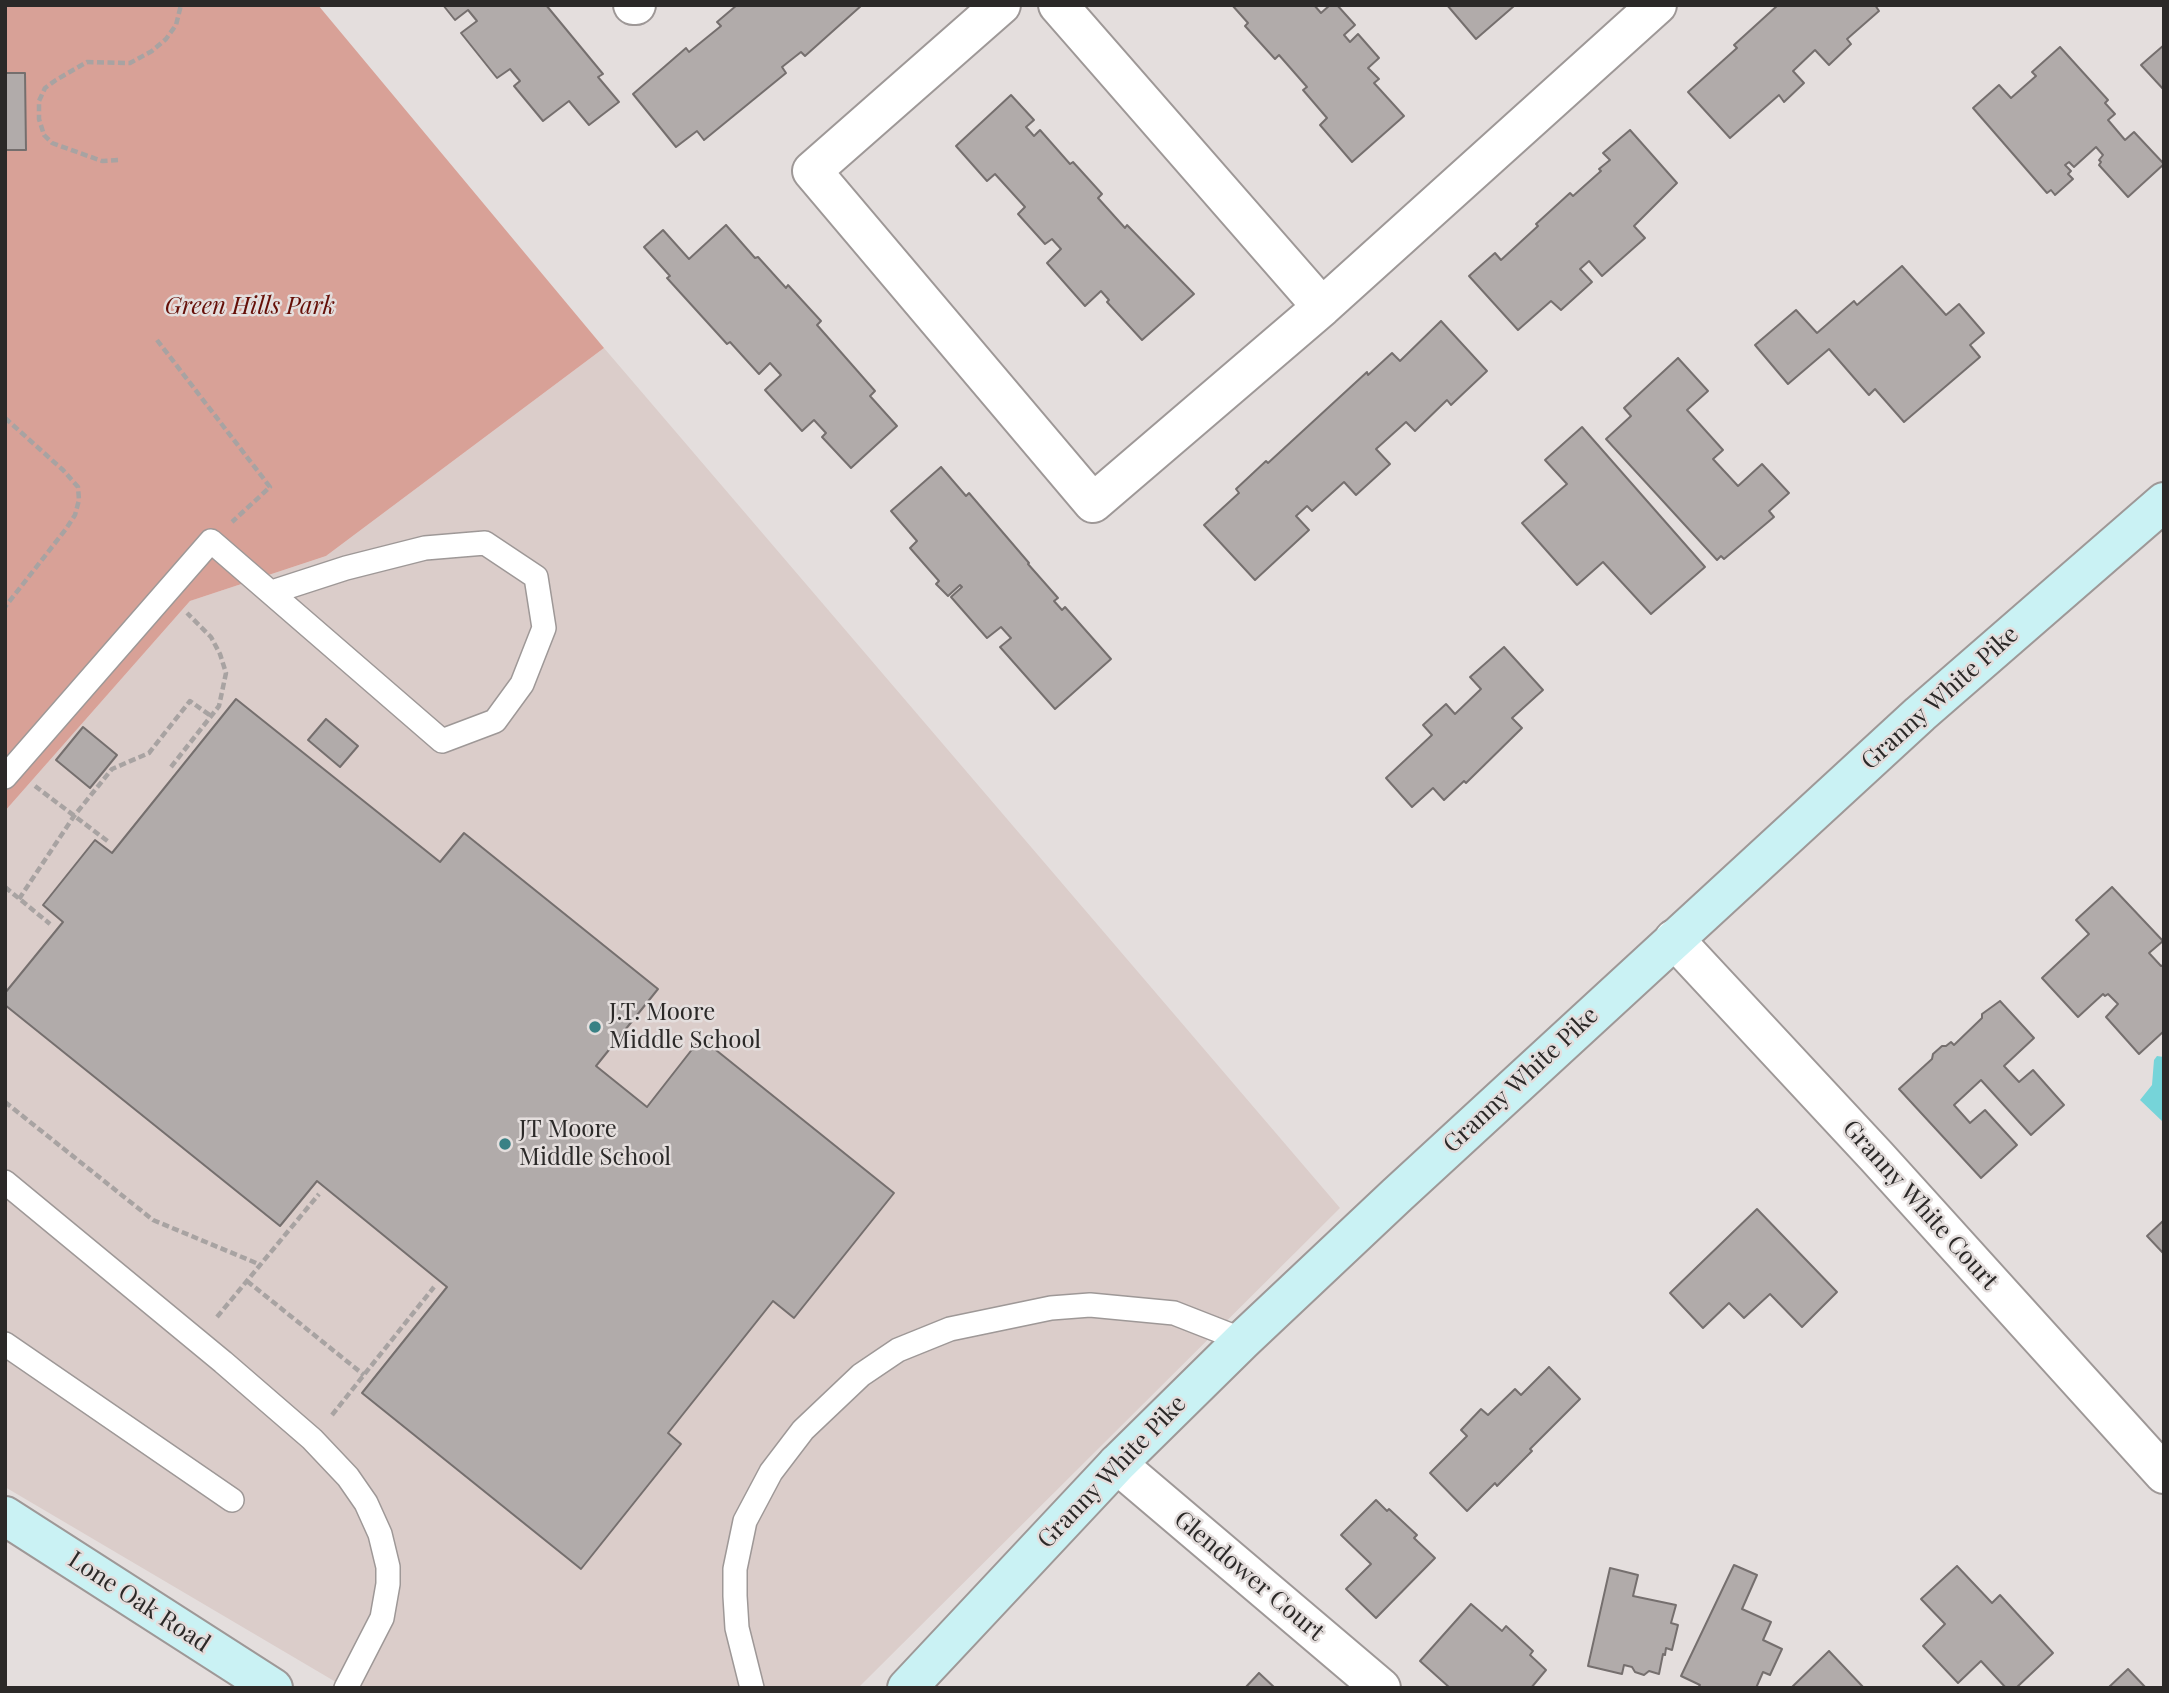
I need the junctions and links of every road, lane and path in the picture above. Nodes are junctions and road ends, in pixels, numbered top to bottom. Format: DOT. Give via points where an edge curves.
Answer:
graph roads {
  1 [pos="181,5"];
  2 [pos="1001,5"];
  3 [pos="1058,5"];
  4 [pos="1657,5"];
  5 [pos="118,160"];
  6 [pos="1322,307"];
  7 [pos="157,340"];
  8 [pos="5,418"];
  9 [pos="2164,502"];
  10 [pos="211,541"];
  11 [pos="272,592"];
  12 [pos="165,594"];
  13 [pos="5,607"];
  14 [pos="211,716"];
  15 [pos="171,767"];
  16 [pos="9,772"];
  17 [pos="74,816"];
  18 [pos="110,843"];
  19 [pos="6,889"];
  20 [pos="19,898"];
  21 [pos="50,923"];
  22 [pos="1674,939"];
  23 [pos="5,1102"];
  24 [pos="5,1182"];
  25 [pos="319,1194"];
  26 [pos="261,1265"];
  27 [pos="247,1281"];
  28 [pos="434,1287"];
  29 [pos="1243,1340"];
  30 [pos="198,1341"];
  31 [pos="5,1344"];
  32 [pos="364,1375"];
  33 [pos="312,1439"];
  34 [pos="1117,1464"];
  35 [pos="2164,1474"];
  36 [pos="232,1500"];
  37 [pos="5,1516"];
  38 [pos="273,1688"];
  39 [pos="346,1688"];
  40 [pos="752,1688"];
  41 [pos="907,1688"];
  42 [pos="1381,1688"];
  1 -- 5 [label="path" via="176,25 152,51 130,63 87,62 56,79 39,102 44,135 52,143 102,161"];
  2 -- 6 [label="street" via="812,171 1093,503"];
  3 -- 6 [label="street"];
  4 -- 6 [label="street"];
  7 -- 10 [label="path" via="270,487"];
  8 -- 13 [label="path" via="63,470 78,487 79,500 66,529"];
  9 -- 22 [label="main road, Granny White Pike" via="1929,705"];
  10 -- 11 [label="lane"];
  10 -- 12 [label="lane"];
  11 -- 11 [label="lane" via="442,741 495,722 522,684 544,628 536,577 485,543 425,548"];
  12 -- 14 [label="path" via="211,637 220,654 226,673 224,691"];
  12 -- 16 [label="lane"];
  14 -- 15 [label="path"];
  14 -- 17 [label="path" via="190,701 149,753 113,769"];
  16 -- 17 [label="path"];
  17 -- 18 [label="path"];
  17 -- 20 [label="path"];
  19 -- 20 [label="path"];
  20 -- 21 [label="path"];
  22 -- 29 [label="main road, Granny White Pike"];
  22 -- 35 [label="street, Granny White Court"];
  23 -- 26 [label="path" via="153,1220"];
  24 -- 30 [label="lane"];
  25 -- 26 [label="path"];
  26 -- 27 [label="path"];
  27 -- 30 [label="path"];
  27 -- 32 [label="path"];
  28 -- 32 [label="path"];
  29 -- 34 [label="main road, Granny White Pike"];
  29 -- 40 [label="lane" via="1174,1313 1090,1304 950,1329 898,1350 860,1375 803,1430 771,1472 745,1521 738,1544 735,1596 737,1628"];
  30 -- 33 [label="lane"];
  31 -- 36 [label="lane"];
  32 -- 33 [label="path"];
  33 -- 39 [label="lane" via="366,1503 388,1567 382,1618"];
  34 -- 41 [label="main road, Granny White Pike"];
  34 -- 42 [label="street, Glendower Court"];
  37 -- 38 [label="main road, Lone Oak Road"];
}
